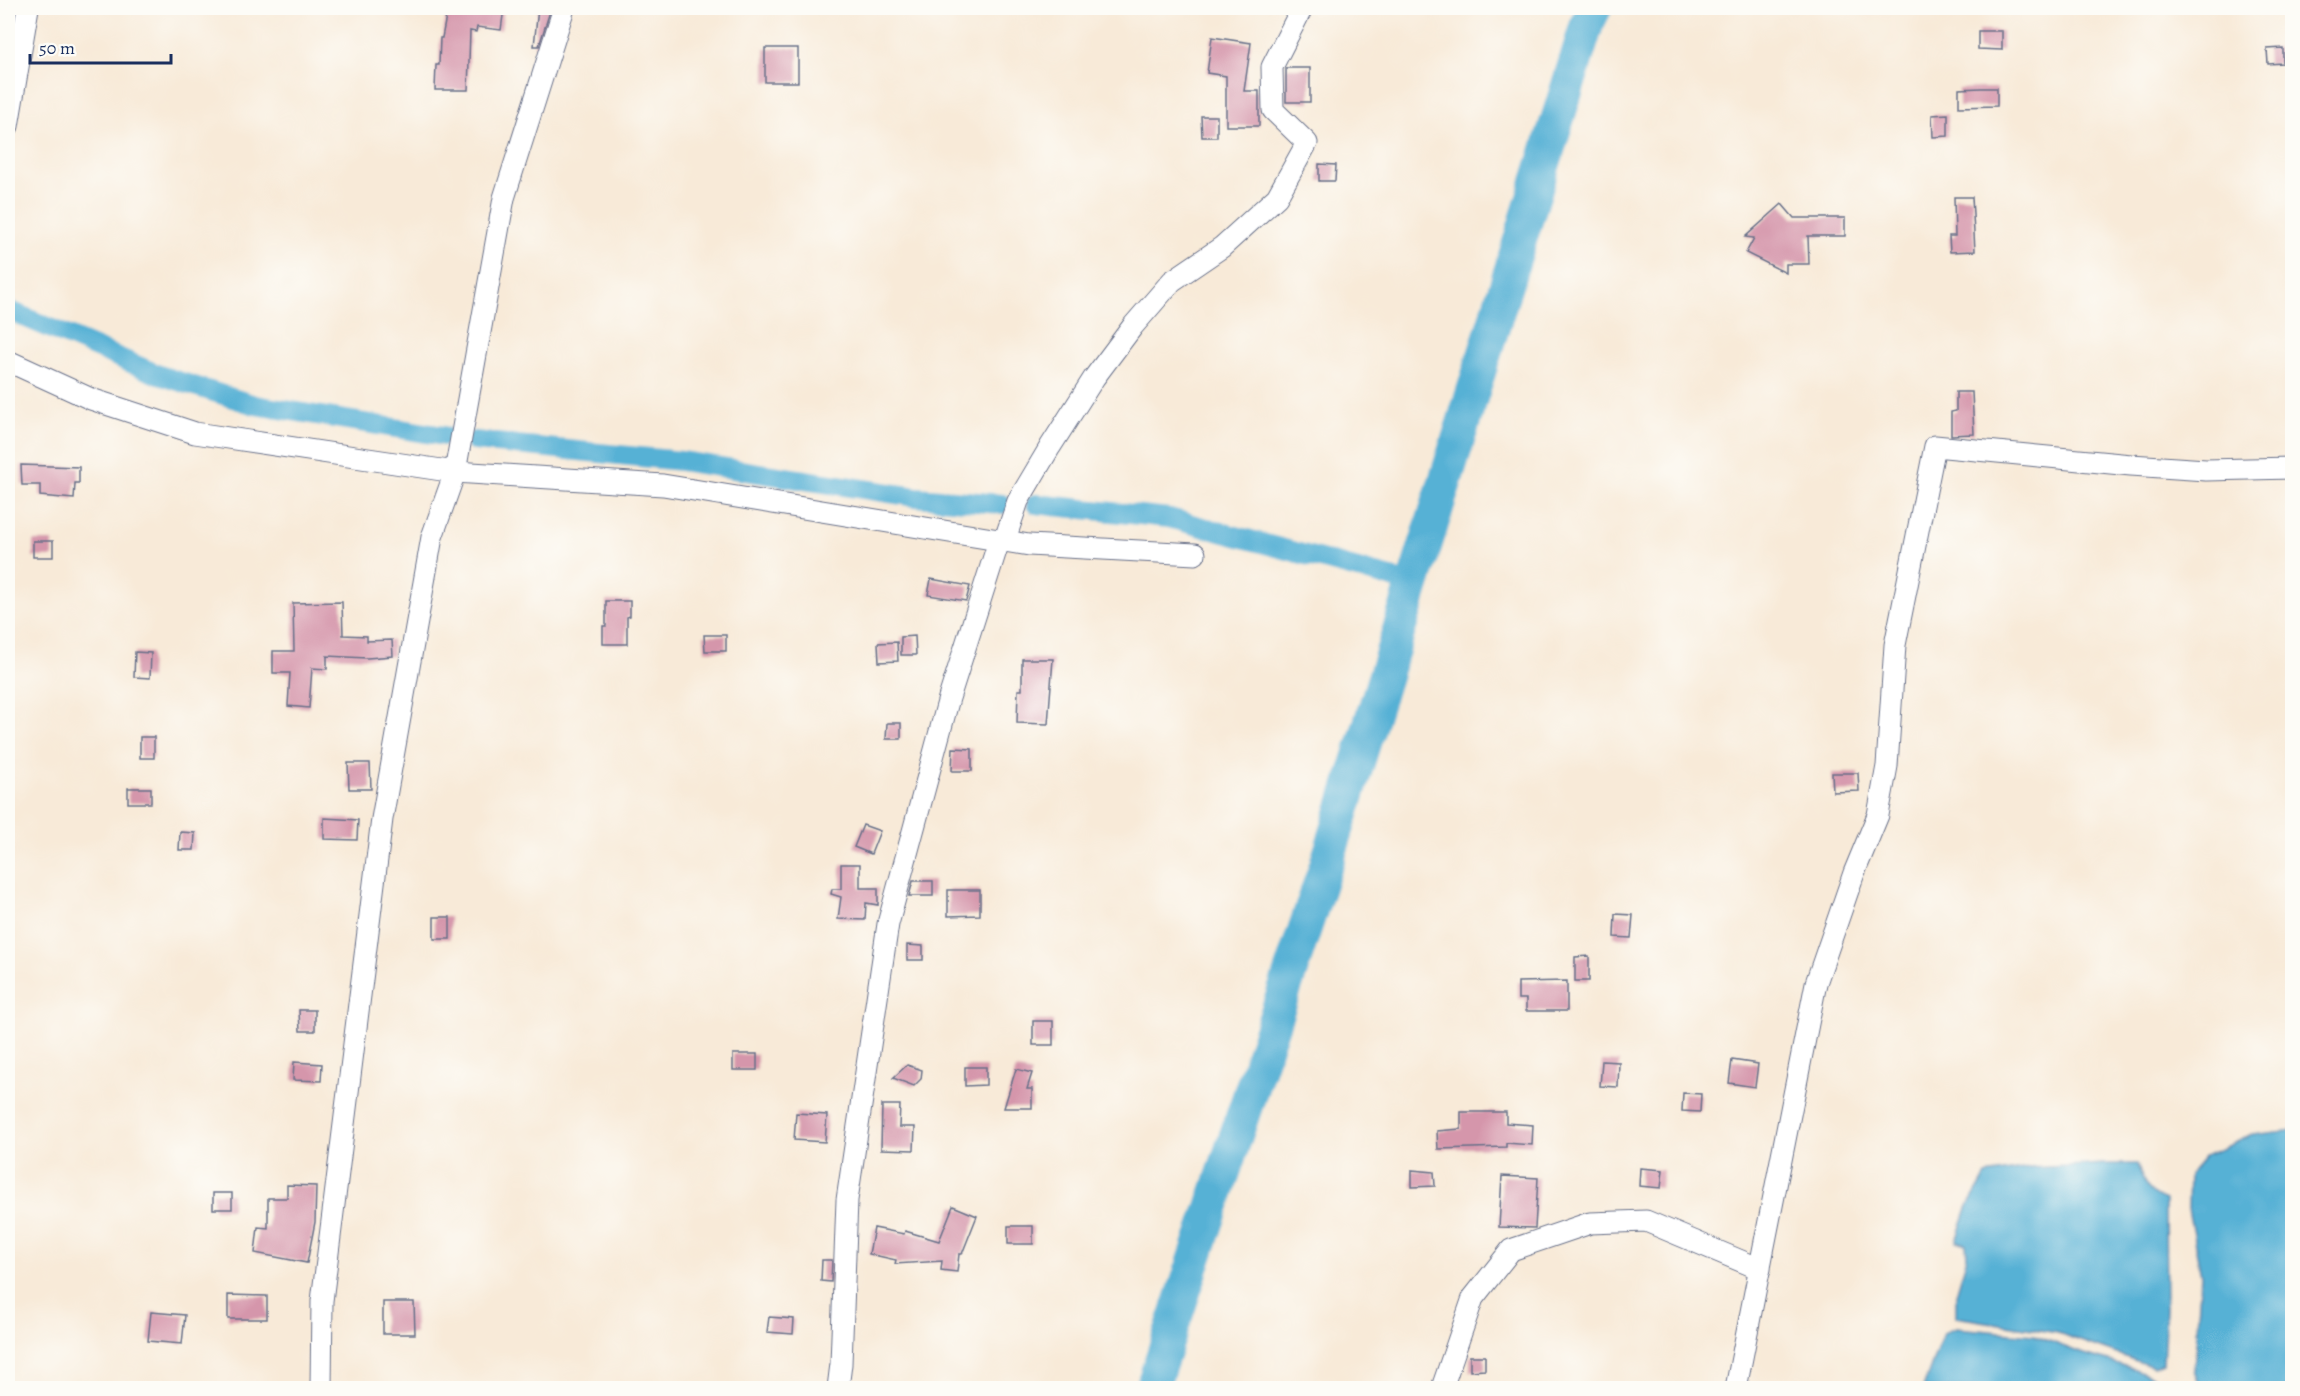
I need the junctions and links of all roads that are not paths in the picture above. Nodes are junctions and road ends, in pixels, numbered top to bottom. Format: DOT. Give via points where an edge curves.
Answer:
graph roads {
  1 [pos="28,8"];
  2 [pos="564,8"];
  3 [pos="1302,8"];
  4 [pos="8,126"];
  5 [pos="8,361"];
  6 [pos="2292,468"];
  7 [pos="454,472"];
  8 [pos="1002,541"];
  9 [pos="1195,554"];
  10 [pos="1760,1269"];
  11 [pos="321,1389"];
  12 [pos="838,1389"];
  13 [pos="1443,1389"];
  14 [pos="1736,1389"];
  1 -- 4 [label="street"];
  2 -- 7 [label="street" via="504,198"];
  3 -- 8 [label="street" via="1272,68 1272,110 1307,143 1278,197 1222,247 1173,281 1133,326 1050,447 1018,501"];
  5 -- 7 [label="street" via="91,399 195,433"];
  6 -- 10 [label="street" via="2206,470 1935,446 1895,645 1887,766 1878,815 1816,983"];
  7 -- 8 [label="street" via="663,485"];
  7 -- 11 [label="street" via="432,537 382,819 322,1301"];
  8 -- 9 [label="street"];
  8 -- 12 [label="street" via="949,698 888,924 847,1200"];
  10 -- 13 [label="street" via="1646,1221 1590,1223 1511,1250 1473,1298"];
  10 -- 14 [label="street"];
}
